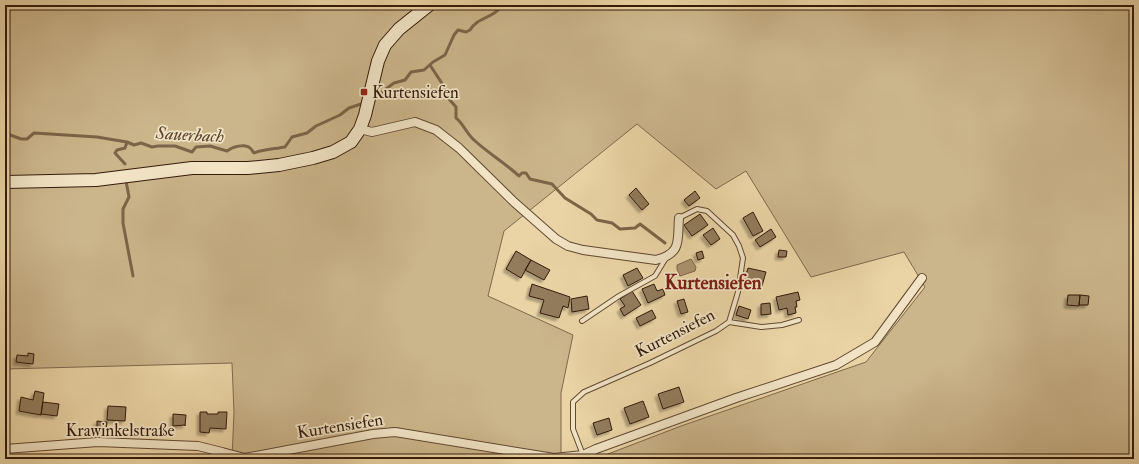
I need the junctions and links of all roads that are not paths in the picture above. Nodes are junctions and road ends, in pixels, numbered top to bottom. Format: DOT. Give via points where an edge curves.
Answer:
graph roads {
  1 [pos="430,5"];
  2 [pos="360,129"];
  3 [pos="5,182"];
  4 [pos="679,218"];
  5 [pos="667,257"];
  6 [pos="922,278"];
  7 [pos="799,320"];
  8 [pos="582,321"];
  9 [pos="729,322"];
  10 [pos="5,449"];
  11 [pos="222,452"];
  12 [pos="583,455"];
  13 [pos="212,459"];
  1 -- 2 [label="street" via="399,29 385,45 378,61"];
  2 -- 3 [label="street" via="351,142 333,152 279,165 192,168 96,180"];
  2 -- 5 [label="street" via="372,132 415,122 436,130 459,148 556,239 568,246 656,260"];
  4 -- 5 [label="street, Kurtensiefen" via="676,247"];
  4 -- 9 [label="lane, Kurtensiefen" via="697,209 707,211 733,234 739,246 742,258 739,285"];
  5 -- 8 [label="lane" via="655,276"];
  6 -- 12 [label="street, Kurtensiefen" via="875,342 836,365 728,401"];
  7 -- 9 [label="lane" via="761,327"];
  9 -- 12 [label="lane, Kurtensiefen" via="650,363 584,392 573,402 574,429"];
  10 -- 11 [label="street, Krawinkelstraße" via="98,442 198,446"];
  11 -- 12 [label="street, Kurtensiefen" via="246,458 394,432 554,458"];
  11 -- 13 [label="street"];
}
